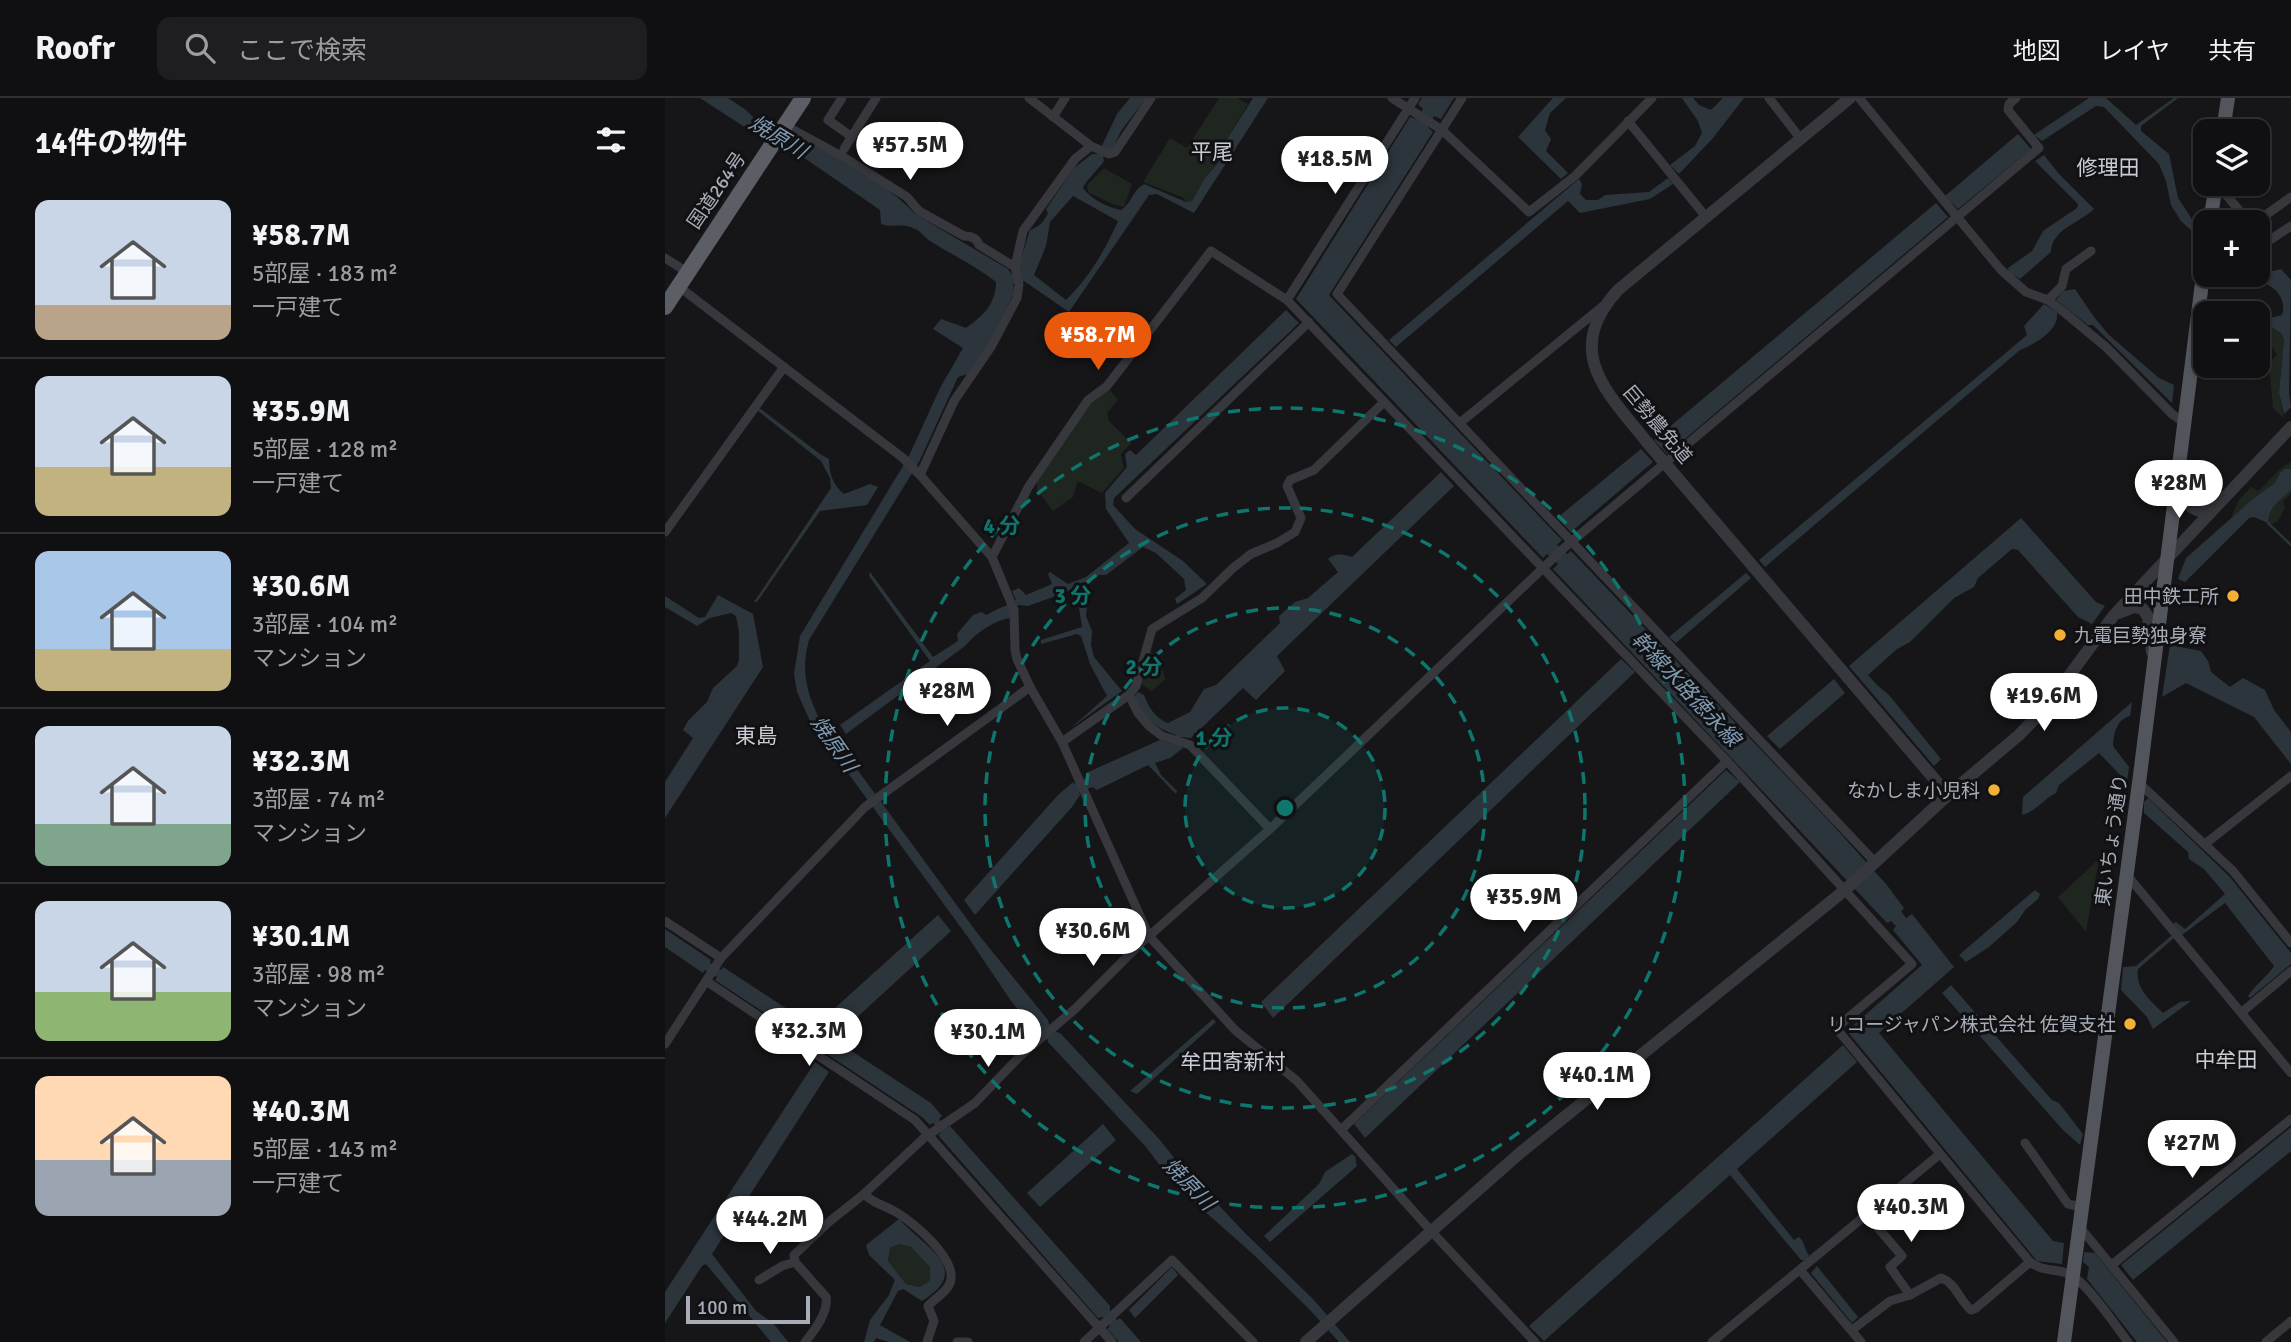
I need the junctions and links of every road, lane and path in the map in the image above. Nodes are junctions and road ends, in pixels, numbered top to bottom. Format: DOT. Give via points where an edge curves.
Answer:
graph roads {
  1 [pos="803,98"];
  2 [pos="842,98"];
  3 [pos="876,98"];
  4 [pos="1029,98"];
  5 [pos="1065,98"];
  6 [pos="1151,98"];
  7 [pos="1392,98"];
  8 [pos="1415,98"];
  9 [pos="1462,98"];
  10 [pos="1651,98"];
  11 [pos="1769,98"];
  12 [pos="1850,98"];
  13 [pos="1859,98"];
  14 [pos="2015,98"];
  15 [pos="2228,98"];
  16 [pos="1412,110"];
  17 [pos="1053,117"];
  18 [pos="2225,119"];
  19 [pos="1629,121"];
  20 [pos="784,125"];
  21 [pos="1440,128"];
  22 [pos="852,136"];
  23 [pos="1800,138"];
  24 [pos="1095,148"];
  25 [pos="844,149"];
  26 [pos="2226,196"];
  27 [pos="2291,197"];
  28 [pos="2239,210"];
  29 [pos="2270,212"];
  30 [pos="1706,217"];
  31 [pos="1958,219"];
  32 [pos="2291,226"];
  33 [pos="2270,240"];
  34 [pos="2091,251"];
  35 [pos="665,258"];
  36 [pos="687,272"];
  37 [pos="1017,275"];
  38 [pos="678,286"];
  39 [pos="2201,287"];
  40 [pos="1287,300"];
  41 [pos="2048,300"];
  42 [pos="1605,304"];
  43 [pos="665,307"];
  44 [pos="1309,322"];
  45 [pos="784,367"];
  46 [pos="1384,402"];
  47 [pos="1461,422"];
  48 [pos="2183,422"];
  49 [pos="2291,427"];
  50 [pos="1665,463"];
  51 [pos="2178,469"];
  52 [pos="920,475"];
  53 [pos="1126,498"];
  54 [pos="2220,502"];
  55 [pos="665,532"];
  56 [pos="1568,545"];
  57 [pos="992,557"];
  58 [pos="2167,559"];
  59 [pos="1547,564"];
  60 [pos="2114,615"];
  61 [pos="2154,666"];
  62 [pos="1030,687"];
  63 [pos="1129,695"];
  64 [pos="1062,743"];
  65 [pos="1727,761"];
  66 [pos="2291,776"];
  67 [pos="2139,783"];
  68 [pos="1948,795"];
  69 [pos="1270,829"];
  70 [pos="2206,845"];
  71 [pos="1875,862"];
  72 [pos="2126,874"];
  73 [pos="1845,890"];
  74 [pos="665,921"];
  75 [pos="1150,936"];
  76 [pos="2291,943"];
  77 [pos="719,961"];
  78 [pos="2291,971"];
  79 [pos="708,978"];
  80 [pos="2242,1012"];
  81 [pos="665,1044"];
  82 [pos="2291,1073"];
  83 [pos="2291,1119"];
  84 [pos="1342,1129"];
  85 [pos="929,1134"];
  86 [pos="2025,1143"];
  87 [pos="1940,1153"];
  88 [pos="864,1194"];
  89 [pos="2082,1207"];
  90 [pos="1867,1215"];
  91 [pos="2079,1226"];
  92 [pos="1431,1232"];
  93 [pos="795,1262"];
  94 [pos="2030,1262"];
  95 [pos="2113,1264"];
  96 [pos="1801,1271"];
  97 [pos="2073,1276"];
  98 [pos="759,1280"];
  99 [pos="1910,1295"];
  100 [pos="2291,1321"];
  101 [pos="1102,1325"];
  102 [pos="1852,1330"];
  103 [pos="805,1342"];
  104 [pos="927,1342"];
  105 [pos="957,1342"];
  106 [pos="968,1342"];
  107 [pos="1084,1342"];
  108 [pos="1112,1342"];
  109 [pos="1253,1342"];
  110 [pos="1306,1342"];
  111 [pos="1535,1342"];
  112 [pos="1712,1342"];
  113 [pos="1861,1342"];
  114 [pos="2064,1342"];
  115 [pos="2128,1342"];
  116 [pos="2174,1342"];
  117 [pos="2266,1342"];
  1 -- 20 [label="highway, 国道264号"];
  2 -- 22 [label="street" via="828,120"];
  3 -- 22 [label="street"];
  4 -- 17 [label="street"];
  5 -- 17 [label="street"];
  6 -- 24 [label="street" via="1115,152"];
  7 -- 16 [label="street"];
  8 -- 16 [label="street"];
  9 -- 21 [label="street"];
  10 -- 19 [label="street"];
  11 -- 23 [label="street"];
  12 -- 23 [label="street, 巨勢農免道"];
  13 -- 31 [label="street"];
  14 -- 31 [label="street" via="2008,110 2039,148"];
  15 -- 18 [label="main road"];
  16 -- 21 [label="street"];
  16 -- 40 [label="street"];
  17 -- 24 [label="street"];
  19 -- 21 [label="street" via="1575,176 1529,212"];
  19 -- 30 [label="street"];
  20 -- 36 [label="highway, 国道264号"];
  20 -- 37 [label="street" via="907,197 919,211 978,241"];
  21 -- 47 [label="street" via="1337,294"];
  22 -- 25 [label="street"];
  23 -- 30 [label="street, 巨勢農免道"];
  24 -- 37 [label="street" via="1075,159 1023,231"];
  26 -- 28 [label="street"];
  27 -- 29 [label="street"];
  30 -- 42 [label="street, 巨勢農免道"];
  31 -- 41 [label="street" via="2001,270 2026,292"];
  31 -- 50 [label="street"];
  32 -- 33 [label="street"];
  34 -- 41 [label="street" via="2066,269 2062,286"];
  35 -- 36 [label="street"];
  36 -- 38 [label="highway, 国道264号"];
  37 -- 52 [label="street" via="1017,298 954,401"];
  38 -- 43 [label="highway, 国道264号"];
  38 -- 45 [label="street"];
  39 -- 48 [label="main road, 東いちょう通り"];
  40 -- 44 [label="street"];
  40 -- 57 [label="street" via="1211,251 1107,386 1088,400 1029,486"];
  41 -- 48 [label="street" via="2106,347"];
  42 -- 47 [label="street"];
  42 -- 50 [label="street, 巨勢農免道" via="1591,348 1595,369 1604,388"];
  44 -- 46 [label="street"];
  44 -- 53 [label="street"];
  45 -- 52 [label="street"];
  45 -- 55 [label="street"];
  46 -- 59 [label="street"];
  46 -- 63 [label="street" via="1314,470 1290,480 1287,486 1301,518 1295,532 1251,554 1202,598 1152,629 1136,686"];
  47 -- 56 [label="street"];
  48 -- 51 [label="main road, 東いちょう通り"];
  49 -- 54 [label="street"];
  50 -- 56 [label="street"];
  50 -- 68 [label="street, 巨勢農免道"];
  51 -- 54 [label="street" via="2190,508 2200,511"];
  51 -- 58 [label="main road, 東いちょう通り"];
  52 -- 57 [label="street"];
  54 -- 58 [label="street"];
  56 -- 59 [label="street"];
  56 -- 71 [label="street" via="1688,662"];
  57 -- 62 [label="street" via="1013,605 1015,650"];
  58 -- 60 [label="street"];
  58 -- 61 [label="main road, 東いちょう通り"];
  59 -- 65 [label="street"];
  59 -- 69 [label="street"];
  60 -- 61 [label="street" via="2134,607 2143,609"];
  60 -- 68 [label="street" via="2046,707"];
  61 -- 67 [label="main road, 東いちょう通り"];
  62 -- 64 [label="street"];
  62 -- 77 [label="street" via="865,807"];
  63 -- 64 [label="street"];
  63 -- 69 [label="street" via="1149,726 1162,736 1190,745"];
  64 -- 75 [label="street"];
  65 -- 73 [label="street"];
  65 -- 84 [label="street"];
  66 -- 70 [label="street"];
  67 -- 70 [label="street"];
  67 -- 72 [label="main road, 東いちょう通り"];
  68 -- 71 [label="street"];
  69 -- 75 [label="street"];
  70 -- 76 [label="street"];
  71 -- 73 [label="street"];
  72 -- 80 [label="street"];
  72 -- 89 [label="main road, 東いちょう通り"];
  73 -- 87 [label="street" via="1912,964 1836,1028"];
  73 -- 92 [label="street" via="1520,1153"];
  74 -- 77 [label="street"];
  75 -- 84 [label="street" via="1235,1030 1297,1081"];
  75 -- 85 [label="street" via="975,1103"];
  77 -- 79 [label="street"];
  78 -- 80 [label="street"];
  79 -- 81 [label="street"];
  79 -- 85 [label="street"];
  80 -- 82 [label="street"];
  83 -- 95 [label="street"];
  84 -- 92 [label="street"];
  85 -- 88 [label="street"];
  85 -- 101 [label="street"];
  86 -- 89 [label="street" via="2068,1204"];
  87 -- 90 [label="street"];
  87 -- 94 [label="street"];
  88 -- 93 [label="street" via="794,1255"];
  88 -- 104 [label="street" via="914,1225 950,1266 950,1285 928,1306 934,1321"];
  89 -- 91 [label="main road, 東いちょう通り"];
  90 -- 96 [label="street"];
  90 -- 99 [label="street" via="1902,1256 1890,1267"];
  91 -- 95 [label="street"];
  91 -- 97 [label="main road, 東いちょう通り"];
  92 -- 110 [label="street"];
  92 -- 111 [label="street"];
  93 -- 98 [label="street"];
  93 -- 103 [label="street" via="827,1304"];
  94 -- 97 [label="street"];
  94 -- 99 [label="street" via="1971,1310 1945,1278"];
  95 -- 116 [label="street"];
  96 -- 102 [label="street"];
  96 -- 112 [label="street"];
  97 -- 114 [label="main road, 東いちょう通り"];
  97 -- 115 [label="street"];
  99 -- 102 [label="street" via="1890,1301"];
  100 -- 117 [label="street"];
  101 -- 107 [label="street"];
  101 -- 108 [label="street"];
  101 -- 109 [label="street" via="1172,1260"];
  102 -- 113 [label="street"];
  105 -- 106 [label="street"];
}
